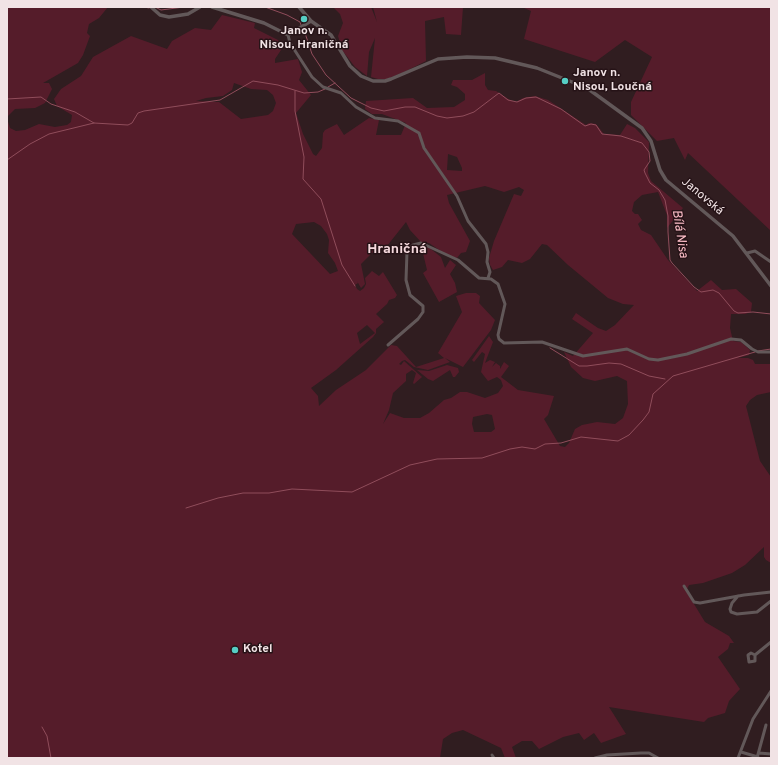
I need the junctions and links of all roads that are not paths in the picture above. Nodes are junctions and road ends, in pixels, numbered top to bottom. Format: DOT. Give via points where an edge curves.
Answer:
graph roads {
  1 [pos="151,7"];
  2 [pos="200,7"];
  3 [pos="212,7"];
  4 [pos="299,7"];
  5 [pos="224,9"];
  6 [pos="311,21"];
  7 [pos="288,35"];
  8 [pos="747,253"];
  9 [pos="771,262"];
  10 [pos="490,272"];
  11 [pos="488,278"];
  12 [pos="494,281"];
  13 [pos="771,286"];
  14 [pos="388,345"];
  15 [pos="771,352"];
  16 [pos="684,586"];
  17 [pos="771,592"];
  18 [pos="738,596"];
  19 [pos="771,601"];
  20 [pos="771,642"];
  21 [pos="755,655"];
  22 [pos="771,691"];
  23 [pos="768,696"];
  24 [pos="771,699"];
  25 [pos="766,725"];
  26 [pos="741,752"];
  27 [pos="771,754"];
  28 [pos="758,756"];
  29 [pos="595,758"];
  30 [pos="658,758"];
  31 [pos="738,758"];
  1 -- 2 [label="street" via="160,15 174,17 188,14"];
  3 -- 5 [label="street"];
  4 -- 6 [label="street, Janovská"];
  5 -- 7 [label="street" via="264,23"];
  6 -- 7 [label="street"];
  6 -- 8 [label="street, Janovská" via="331,35 350,66 361,76 373,81 391,79 438,59 467,56 495,58 537,68 580,84 642,128 650,138 660,170 666,180 733,236"];
  7 -- 10 [label="street" via="290,43 312,77 323,87 341,93 356,107 374,118 398,121 419,132 424,148 457,196 468,221 486,244"];
  8 -- 9 [label="street" via="755,251"];
  8 -- 13 [label="street, Janovská"];
  10 -- 11 [label="street"];
  10 -- 12 [label="street"];
  11 -- 12 [label="street"];
  11 -- 14 [label="street" via="476,276 458,260 429,246 421,243 413,245 406,256 406,286 410,295 423,306 423,312"];
  12 -- 15 [label="street" via="498,284 505,304 498,332 502,342 542,342 571,353 588,356 624,349 658,360 737,339 754,350"];
  16 -- 18 [label="street" via="694,602"];
  17 -- 18 [label="street"];
  18 -- 19 [label="street" via="730,609 737,614 757,612"];
  20 -- 21 [label="street"];
  22 -- 23 [label="street"];
  23 -- 24 [label="street"];
  23 -- 26 [label="street" via="750,725"];
  25 -- 28 [label="street"];
  26 -- 28 [label="street"];
  26 -- 31 [label="street"];
  27 -- 28 [label="street"];
  29 -- 30 [label="street" via="641,752"];
}
